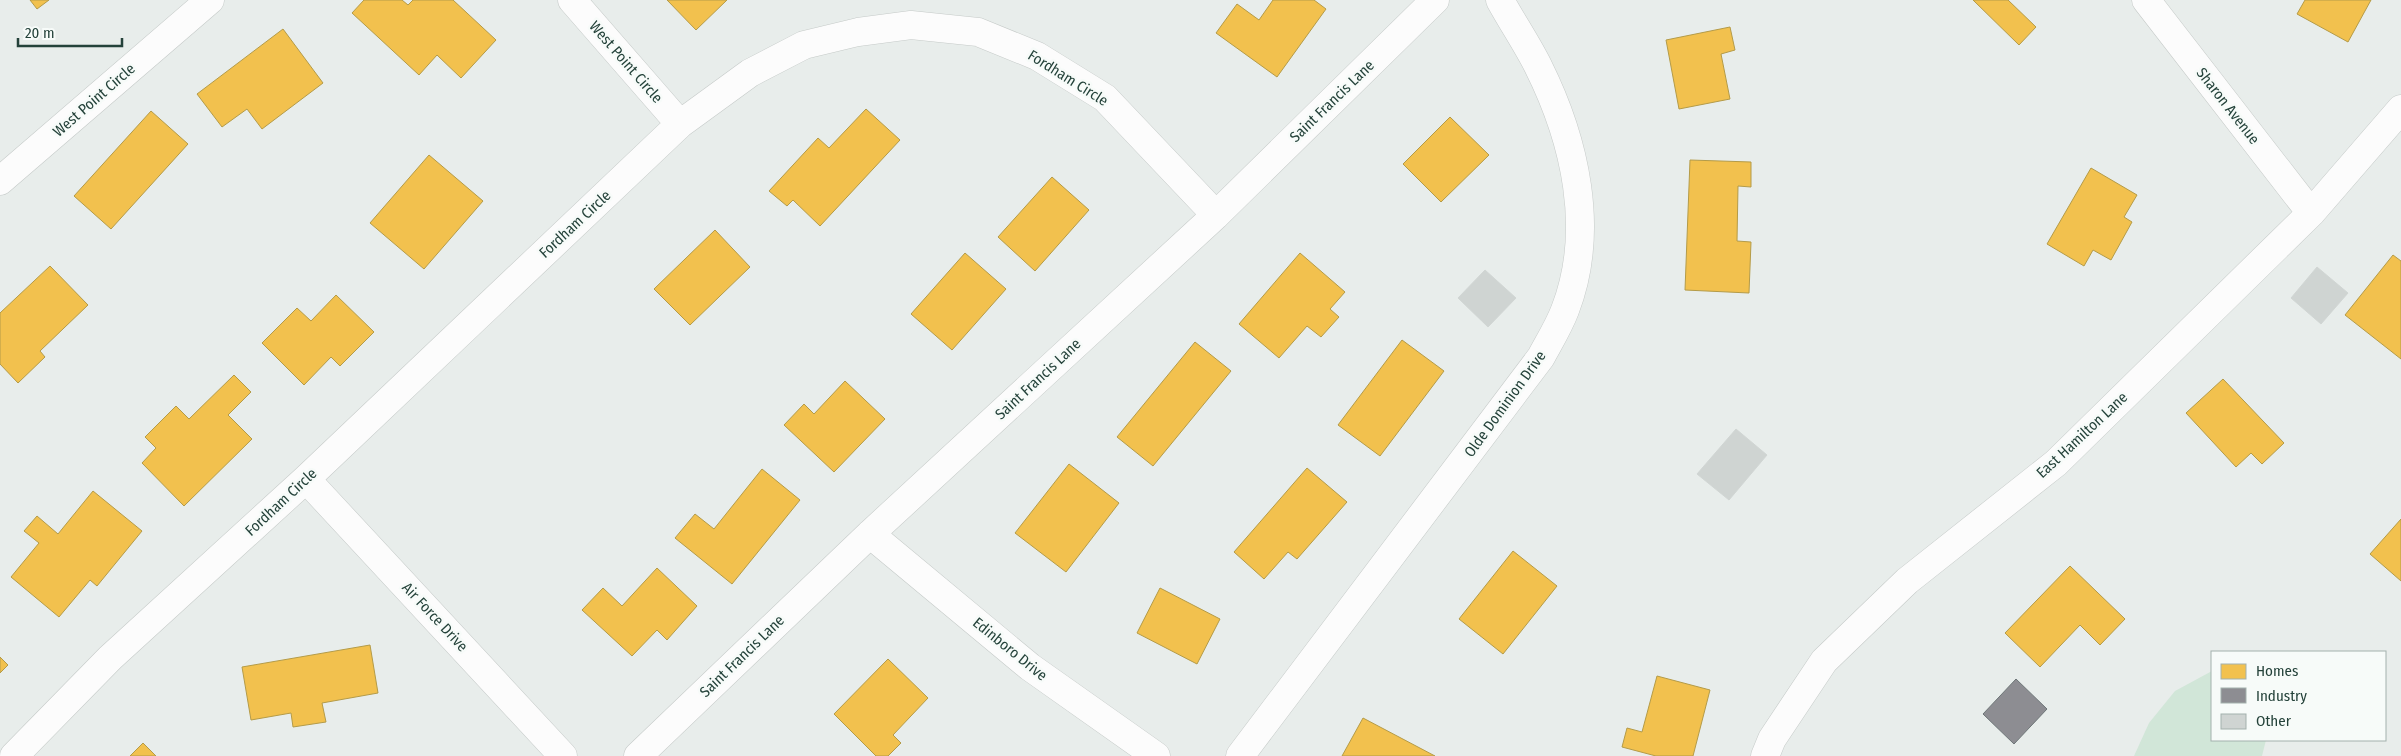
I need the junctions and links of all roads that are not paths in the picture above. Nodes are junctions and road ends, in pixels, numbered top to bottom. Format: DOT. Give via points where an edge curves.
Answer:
graph roads {
  1 [pos="210,0"];
  2 [pos="572,0"];
  3 [pos="1435,0"];
  4 [pos="1500,0"];
  5 [pos="2146,0"];
  6 [pos="2401,110"];
  7 [pos="680,124"];
  8 [pos="0,181"];
  9 [pos="2311,213"];
  10 [pos="1216,215"];
  11 [pos="306,479"];
  12 [pos="870,534"];
  13 [pos="14,756"];
  14 [pos="563,756"];
  15 [pos="638,756"];
  16 [pos="1156,756"];
  17 [pos="1240,756"];
  18 [pos="1765,756"];
  1 -- 8 [label="street, West Point Circle"];
  2 -- 7 [label="street, West Point Circle"];
  3 -- 10 [label="street, Saint Francis Lane"];
  4 -- 17 [label="street, Olde Dominion Drive" via="1538,67 1568,139 1581,213 1578,261 1566,310 1541,357"];
  5 -- 9 [label="street, Sharon Avenue"];
  6 -- 9 [label="street, East Hamilton Lane"];
  7 -- 10 [label="street, Fordham Circle" via="750,74 804,46 858,32 911,25 978,32 1037,56 1105,98"];
  7 -- 11 [label="street, Fordham Circle"];
  9 -- 18 [label="street, East Hamilton Lane" via="2056,463 1907,581 1824,661 1772,739"];
  10 -- 12 [label="street, Saint Francis Lane"];
  11 -- 13 [label="street, Fordham Circle" via="110,658"];
  11 -- 14 [label="street, Air Force Drive"];
  12 -- 15 [label="street, Saint Francis Lane"];
  12 -- 16 [label="street, Edinboro Drive" via="1030,667"];
}
